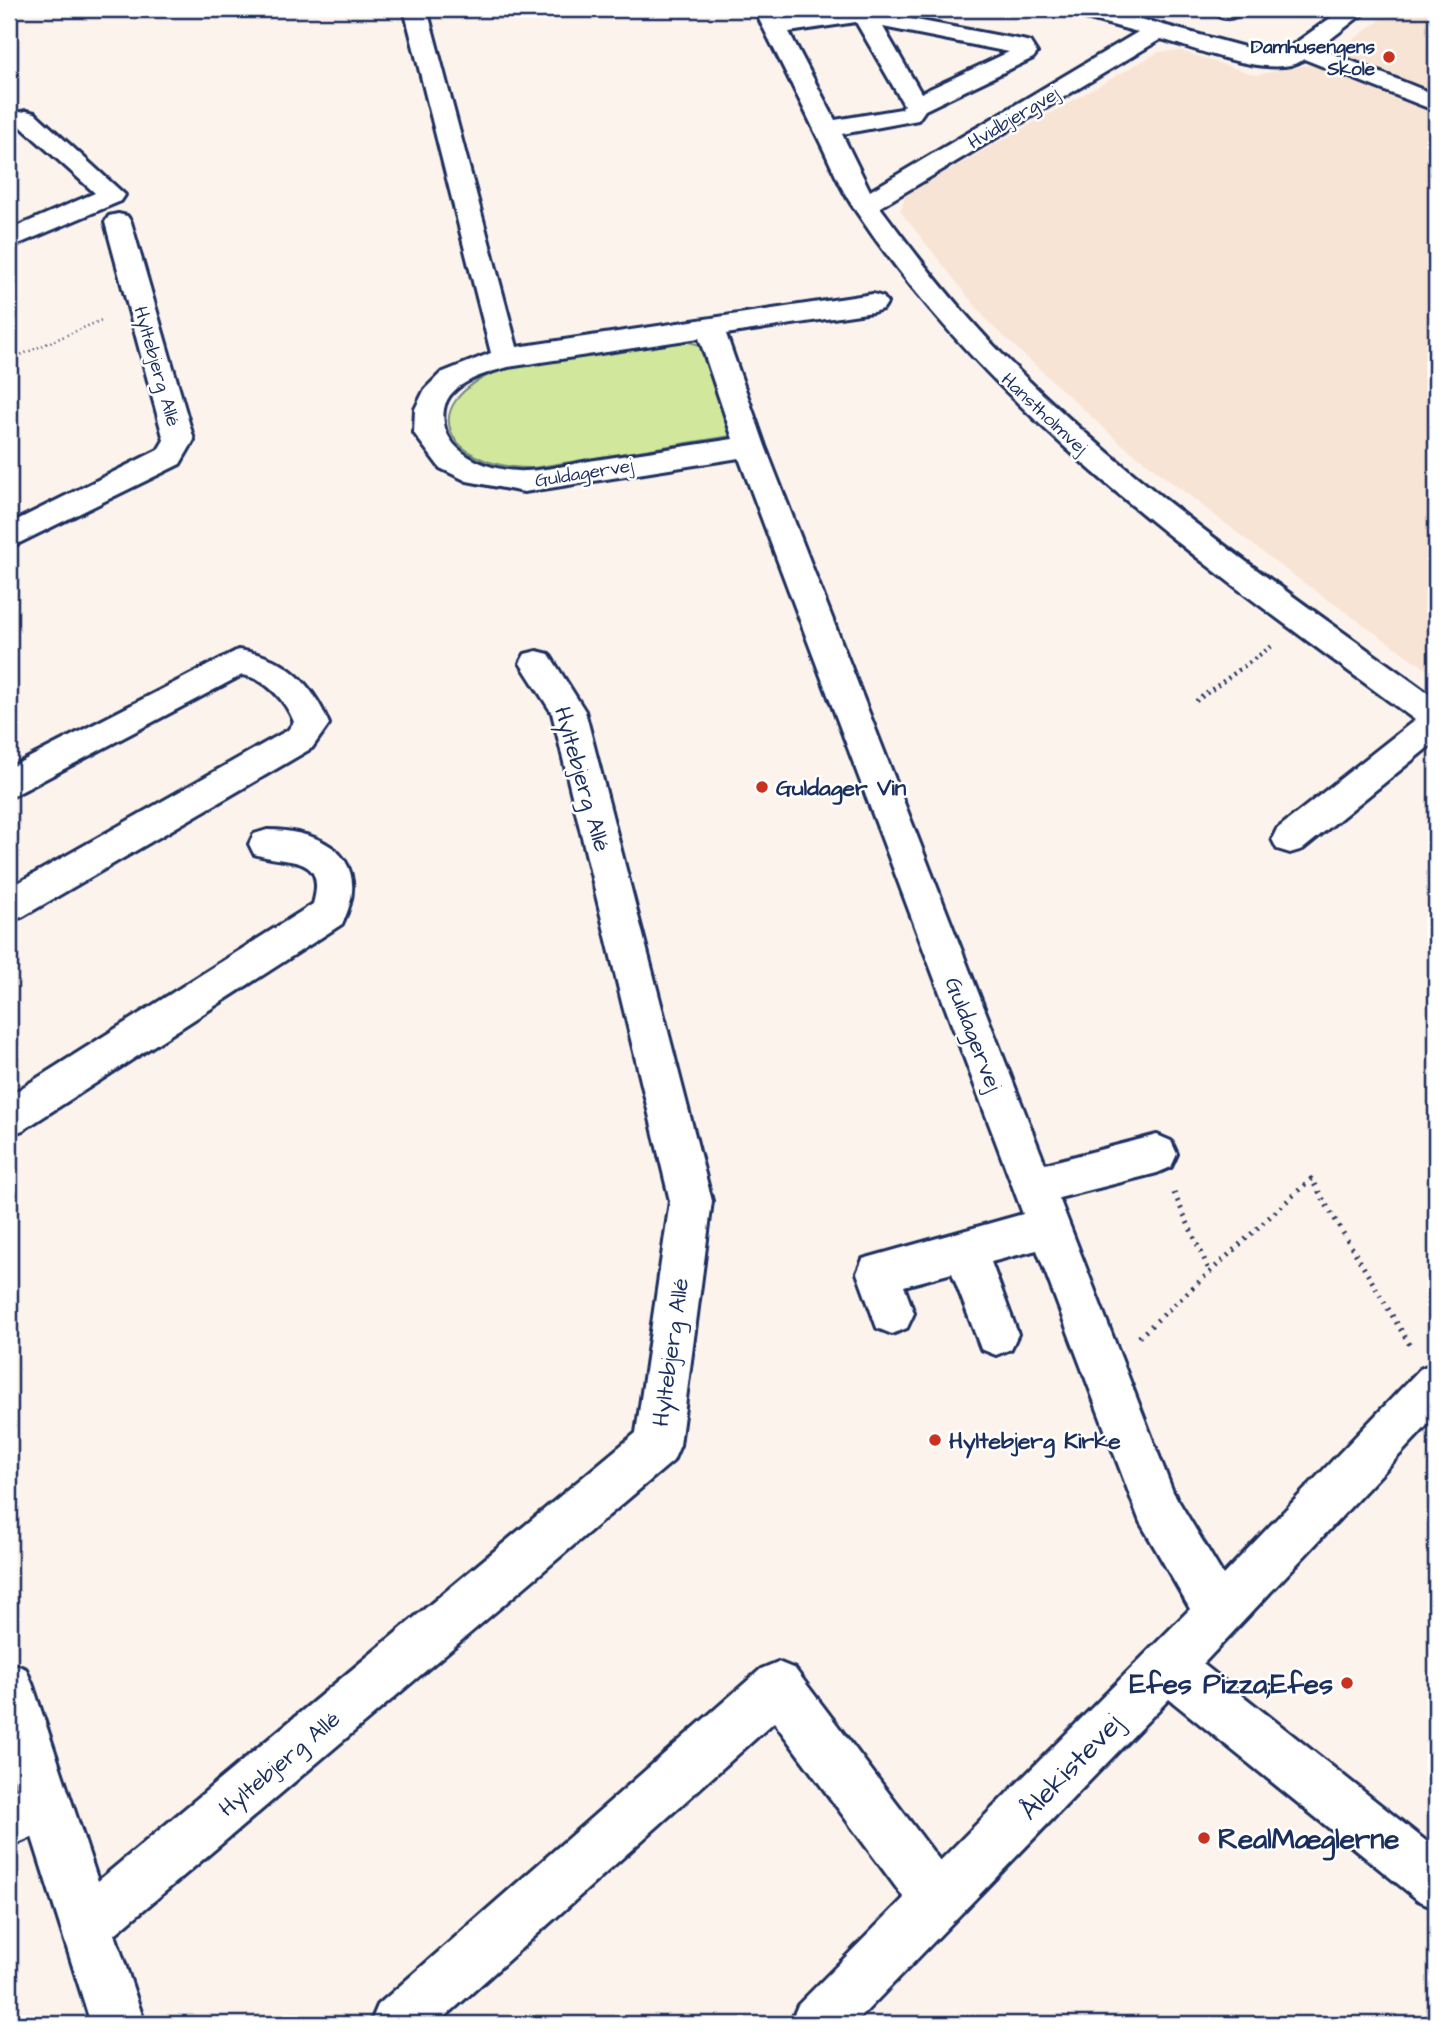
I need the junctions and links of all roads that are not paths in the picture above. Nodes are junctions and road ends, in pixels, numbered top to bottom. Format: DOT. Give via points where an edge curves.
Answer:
graph roads {
  1 [pos="415,9"];
  2 [pos="1079,9"];
  3 [pos="1358,9"];
  4 [pos="865,17"];
  5 [pos="771,18"];
  6 [pos="1161,29"];
  7 [pos="1302,50"];
  8 [pos="1436,104"];
  9 [pos="916,105"];
  10 [pos="26,118"];
  11 [pos="827,130"];
  12 [pos="865,205"];
  13 [pos="118,222"];
  14 [pos="9,240"];
  15 [pos="873,303"];
  16 [pos="710,328"];
  17 [pos="506,358"];
  18 [pos="750,446"];
  19 [pos="9,537"];
  20 [pos="537,663"];
  21 [pos="1436,720"];
  22 [pos="9,784"];
  23 [pos="1290,839"];
  24 [pos="267,844"];
  25 [pos="9,906"];
  26 [pos="9,1117"];
  27 [pos="1157,1154"];
  28 [pos="1032,1186"];
  29 [pos="1049,1227"];
  30 [pos="965,1250"];
  31 [pos="892,1313"];
  32 [pos="996,1334"];
  33 [pos="1435,1385"];
  34 [pos="1219,1613"];
  35 [pos="1167,1666"];
  36 [pos="9,1686"];
  37 [pos="27,1811"];
  38 [pos="1436,1882"];
  39 [pos="938,1901"];
  40 [pos="85,1925"];
  41 [pos="118,2024"];
  42 [pos="397,2024"];
  43 [pos="817,2024"];
  1 -- 17 [label="street"];
  2 -- 6 [label="street"];
  3 -- 7 [label="street"];
  4 -- 5 [label="street"];
  4 -- 9 [label="street"];
  4 -- 9 [label="street" via="1022,47 1025,53"];
  5 -- 11 [label="street, Hanstholmvej"];
  6 -- 7 [label="street" via="1258,58 1288,60"];
  6 -- 12 [label="street, Hvidbjergvej"];
  7 -- 8 [label="street"];
  9 -- 11 [label="street" via="909,115"];
  10 -- 14 [label="street" via="113,195"];
  11 -- 12 [label="street, Hanstholmvej"];
  12 -- 21 [label="street, Hanstholmvej" via="929,291 1000,371 1094,459 1198,544"];
  13 -- 19 [label="street, Hyltebjerg Allé" via="179,440 169,457"];
  15 -- 16 [label="street, Guldagervej"];
  16 -- 17 [label="street, Guldagervej"];
  16 -- 18 [label="street, Guldagervej"];
  17 -- 18 [label="street, Guldagervej" via="466,370 430,405 429,433 451,461 478,474 524,482"];
  18 -- 28 [label="street, Guldagervej"];
  20 -- 40 [label="street, Hyltebjerg Allé" via="568,711 691,1202 657,1445"];
  21 -- 23 [label="street"];
  22 -- 25 [label="street" via="238,662 256,662 274,671 307,709 312,724 300,739"];
  24 -- 26 [label="street" via="304,846 331,866 336,889 329,913"];
  27 -- 28 [label="street"];
  28 -- 29 [label="street, Guldagervej"];
  29 -- 30 [label="street"];
  29 -- 34 [label="street, Guldagervej" via="1156,1506"];
  30 -- 31 [label="street" via="878,1273"];
  30 -- 32 [label="street"];
  33 -- 34 [label="street, Ålekistevej"];
  34 -- 35 [label="street, Ålekistevej"];
  35 -- 38 [label="street"];
  35 -- 39 [label="street, Ålekistevej"];
  36 -- 37 [label="street"];
  37 -- 40 [label="street"];
  39 -- 42 [label="street" via="778,1686"];
  39 -- 43 [label="street, Ålekistevej"];
  40 -- 41 [label="street"];
}
